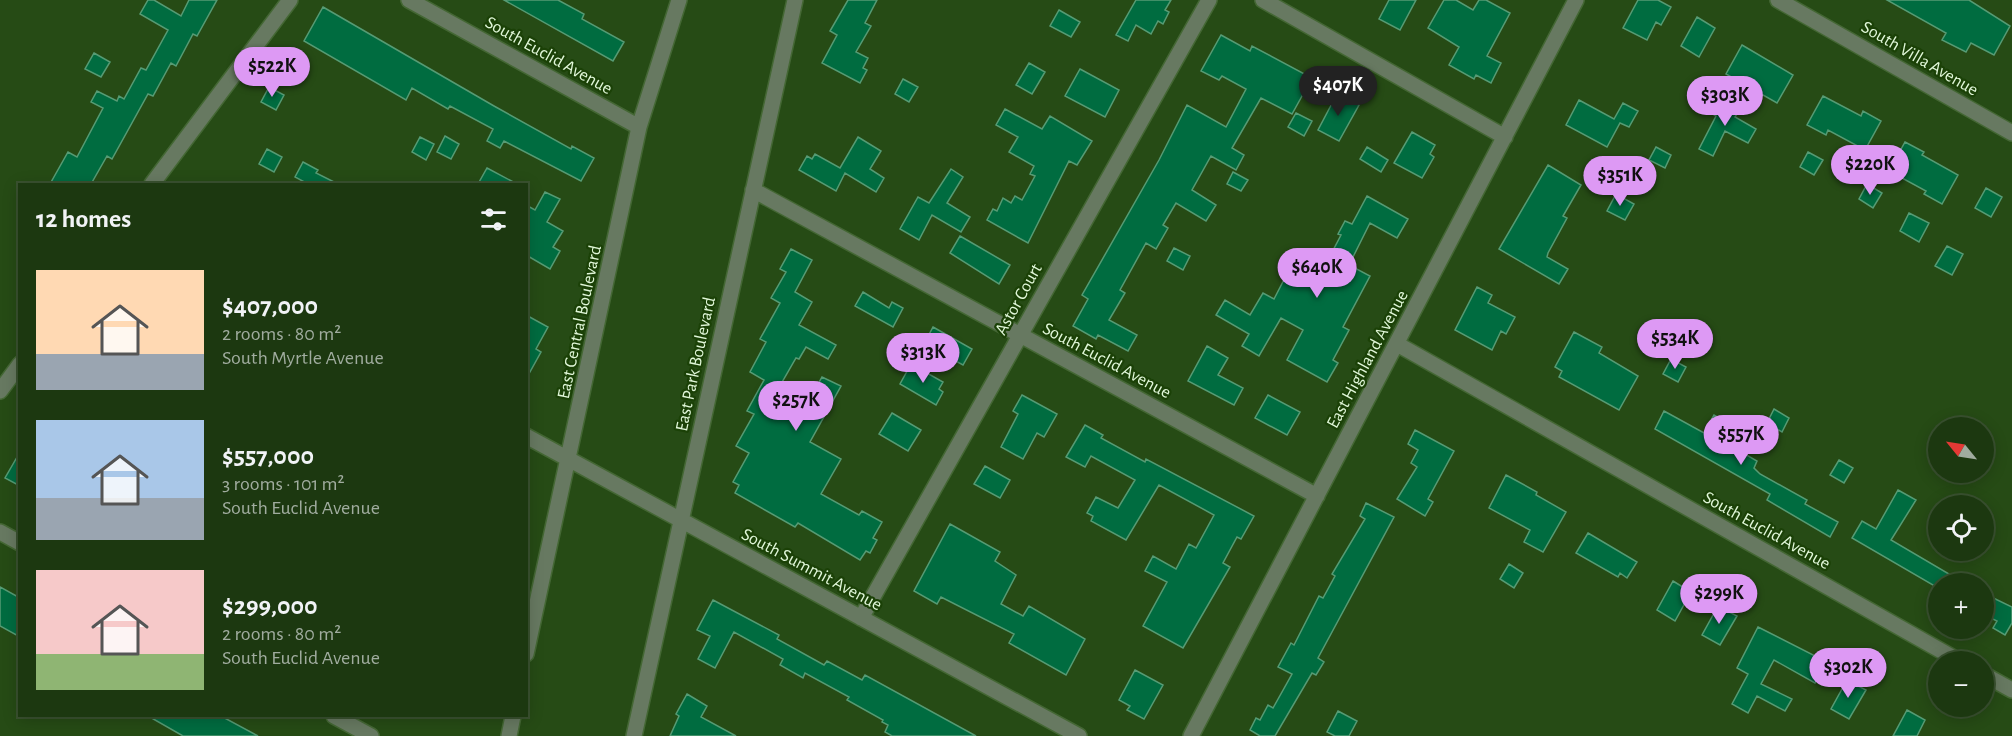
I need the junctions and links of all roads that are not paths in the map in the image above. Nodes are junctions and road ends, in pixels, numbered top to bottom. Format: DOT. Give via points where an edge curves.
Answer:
graph roads {
  1 [pos="290,0"];
  2 [pos="409,0"];
  3 [pos="679,0"];
  4 [pos="795,0"];
  5 [pos="1209,0"];
  6 [pos="1263,0"];
  7 [pos="1576,0"];
  8 [pos="1778,0"];
  9 [pos="639,127"];
  10 [pos="2012,133"];
  11 [pos="1505,137"];
  12 [pos="153,183"];
  13 [pos="753,190"];
  14 [pos="1020,335"];
  15 [pos="1397,344"];
  16 [pos="18,367"];
  17 [pos="0,391"];
  18 [pos="528,437"];
  19 [pos="569,459"];
  20 [pos="1317,496"];
  21 [pos="681,520"];
  22 [pos="0,532"];
  23 [pos="18,542"];
  24 [pos="861,618"];
  25 [pos="528,645"];
  26 [pos="1941,651"];
  27 [pos="1994,680"];
  28 [pos="2012,690"];
  29 [pos="336,717"];
  30 [pos="513,717"];
  31 [pos="371,736"];
  32 [pos="509,736"];
  33 [pos="634,736"];
  34 [pos="1079,736"];
  35 [pos="1191,736"];
  1 -- 12 [label="street"];
  2 -- 9 [label="street, South Euclid Avenue"];
  3 -- 9 [label="street, East Central Boulevard"];
  4 -- 13 [label="street, East Park Boulevard"];
  5 -- 14 [label="street, Astor Court"];
  6 -- 11 [label="street"];
  7 -- 11 [label="street, East Highland Avenue"];
  8 -- 10 [label="street, South Villa Avenue"];
  9 -- 19 [label="street, East Central Boulevard"];
  11 -- 15 [label="street, East Highland Avenue"];
  13 -- 14 [label="street, South Euclid Avenue"];
  13 -- 21 [label="street, East Park Boulevard"];
  14 -- 20 [label="street, South Euclid Avenue"];
  14 -- 24 [label="street, Astor Court"];
  15 -- 20 [label="street, East Highland Avenue"];
  15 -- 26 [label="street, South Euclid Avenue"];
  16 -- 17 [label="street"];
  18 -- 19 [label="street, South Summit Avenue"];
  19 -- 21 [label="street, South Summit Avenue"];
  19 -- 25 [label="street, East Central Boulevard"];
  20 -- 35 [label="street, East Highland Avenue"];
  21 -- 24 [label="street, South Summit Avenue"];
  21 -- 33 [label="street, East Park Boulevard"];
  22 -- 23 [label="street"];
  24 -- 34 [label="street, South Summit Avenue"];
  27 -- 28 [label="street"];
  29 -- 31 [label="street"];
  30 -- 32 [label="street"];
}
